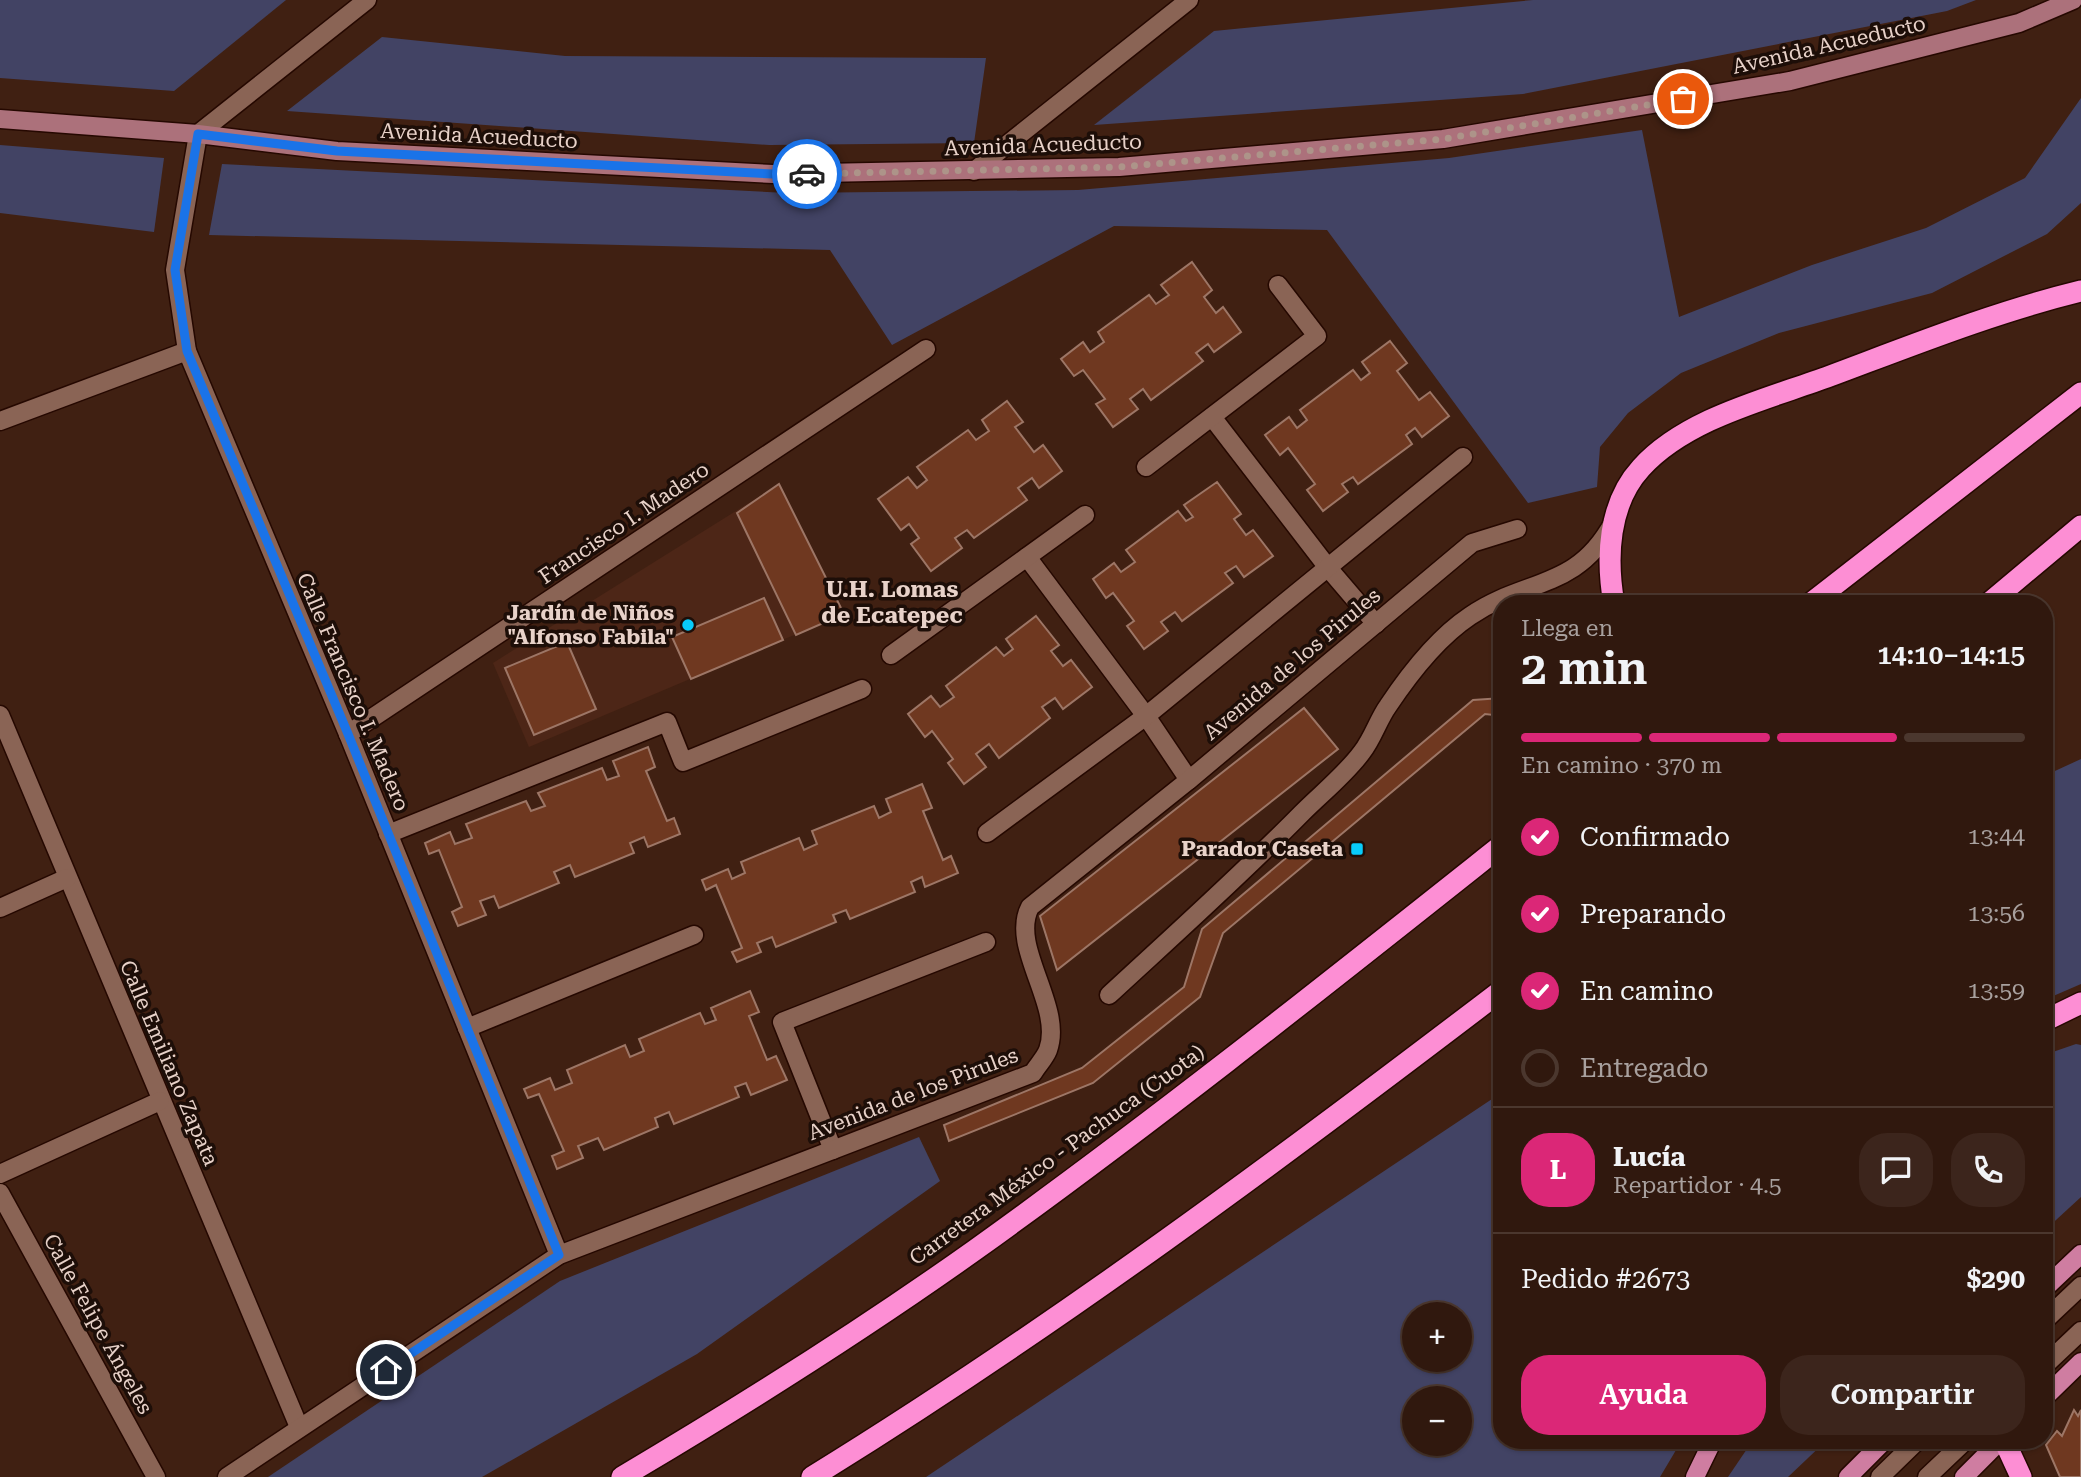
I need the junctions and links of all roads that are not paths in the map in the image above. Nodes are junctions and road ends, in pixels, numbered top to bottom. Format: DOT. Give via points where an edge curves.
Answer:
graph roads {
  1 [pos="367,0"];
  2 [pos="1189,0"];
  3 [pos="2073,0"];
  4 [pos="0,119"];
  5 [pos="198,134"];
  6 [pos="974,170"];
  7 [pos="1278,285"];
  8 [pos="2081,291"];
  9 [pos="926,349"];
  10 [pos="187,351"];
  11 [pos="2081,393"];
  12 [pos="1212,417"];
  13 [pos="0,421"];
  14 [pos="1463,457"];
  15 [pos="1146,467"];
  16 [pos="1085,515"];
  17 [pos="1614,520"];
  18 [pos="2081,526"];
  19 [pos="1517,529"];
  20 [pos="1027,557"];
  21 [pos="1329,569"];
  22 [pos="1513,595"];
  23 [pos="1613,595"];
  24 [pos="1822,595"];
  25 [pos="1999,595"];
  26 [pos="1493,603"];
  27 [pos="1376,624"];
  28 [pos="891,655"];
  29 [pos="862,690"];
  30 [pos="0,715"];
  31 [pos="1146,716"];
  32 [pos="348,734"];
  33 [pos="1189,780"];
  34 [pos="987,833"];
  35 [pos="388,834"];
  36 [pos="1493,852"];
  37 [pos="67,878"];
  38 [pos="0,908"];
  39 [pos="694,935"];
  40 [pos="986,942"];
  41 [pos="1110,995"];
  42 [pos="1493,997"];
  43 [pos="2078,1006"];
  44 [pos="2053,1017"];
  45 [pos="467,1028"];
  46 [pos="160,1101"];
  47 [pos="833,1150"];
  48 [pos="0,1174"];
  49 [pos="0,1193"];
  50 [pos="2081,1254"];
  51 [pos="559,1255"];
  52 [pos="2053,1280"];
  53 [pos="2081,1286"];
  54 [pos="2053,1312"];
  55 [pos="2081,1331"];
  56 [pos="2053,1357"];
  57 [pos="2077,1365"];
  58 [pos="2053,1389"];
  59 [pos="299,1427"];
  60 [pos="1709,1449"];
  61 [pos="1876,1449"];
  62 [pos="1908,1449"];
  63 [pos="1956,1449"];
  64 [pos="1994,1449"];
  65 [pos="2007,1449"];
  66 [pos="1928,1476"];
  67 [pos="156,1477"];
  68 [pos="227,1477"];
  69 [pos="622,1477"];
  70 [pos="812,1477"];
  71 [pos="1695,1477"];
  72 [pos="1847,1477"];
  73 [pos="1880,1477"];
  74 [pos="1964,1477"];
  75 [pos="2021,1477"];
  1 -- 5 [label="street"];
  2 -- 6 [label="street"];
  3 -- 6 [label="street, Avenida Acueducto" via="2019,23 1790,82 1443,139 1119,167"];
  4 -- 5 [label="street, Avenida Acueducto"];
  5 -- 6 [label="street, Avenida Acueducto" via="337,151 773,174"];
  5 -- 10 [label="street, Calle Francisco I. Madero" via="175,270"];
  7 -- 12 [label="street" via="1317,336"];
  8 -- 17 [label="highway" via="2026,304 1678,436 1639,470"];
  9 -- 32 [label="street, Francisco I. Madero"];
  10 -- 13 [label="street"];
  10 -- 32 [label="street, Calle Francisco I. Madero"];
  11 -- 24 [label="highway"];
  12 -- 15 [label="street"];
  12 -- 21 [label="street"];
  14 -- 21 [label="street"];
  16 -- 20 [label="street"];
  17 -- 22 [label="street" via="1595,552 1581,564 1563,576"];
  17 -- 23 [label="highway" via="1609,551"];
  18 -- 25 [label="highway"];
  19 -- 27 [label="street, Avenida de los Pirules" via="1472,543"];
  20 -- 28 [label="street"];
  20 -- 31 [label="street"];
  21 -- 27 [label="street"];
  21 -- 31 [label="street"];
  26 -- 41 [label="street" via="1449,632 1430,651 1388,706 1362,752"];
  27 -- 33 [label="street, Avenida de los Pirules"];
  29 -- 35 [label="street" via="683,762 667,722"];
  30 -- 37 [label="street, Calle Emiliano Zapata"];
  31 -- 33 [label="street"];
  31 -- 34 [label="street"];
  32 -- 35 [label="street, Calle Francisco I. Madero"];
  33 -- 47 [label="street, Avenida de los Pirules" via="1037,900 1026,915 1027,938 1051,1029 1048,1051 1032,1073"];
  35 -- 45 [label="street, Calle Francisco I. Madero"];
  36 -- 69 [label="highway, Carretera México - Pachuca (Cuota)" via="1187,1092 973,1251 797,1369"];
  37 -- 38 [label="street"];
  37 -- 46 [label="street, Calle Emiliano Zapata"];
  39 -- 45 [label="street"];
  40 -- 47 [label="street" via="782,1022"];
  42 -- 70 [label="highway" via="1250,1181 932,1404"];
  43 -- 44 [label="highway"];
  45 -- 51 [label="street, Calle Francisco I. Madero"];
  46 -- 48 [label="street"];
  46 -- 59 [label="street, Calle Emiliano Zapata"];
  47 -- 51 [label="street, Avenida de los Pirules"];
  49 -- 67 [label="street, Calle Felipe Ángeles"];
  50 -- 52 [label="main road"];
  51 -- 59 [label="street, Avenida de los Pirules"];
  53 -- 54 [label="street"];
  55 -- 56 [label="street"];
  57 -- 58 [label="main road"];
  59 -- 68 [label="street, Avenida de los Pirules"];
  60 -- 71 [label="main road"];
  61 -- 72 [label="main road"];
  62 -- 73 [label="street"];
  63 -- 66 [label="street"];
  64 -- 74 [label="main road"];
  65 -- 75 [label="highway"];
}
